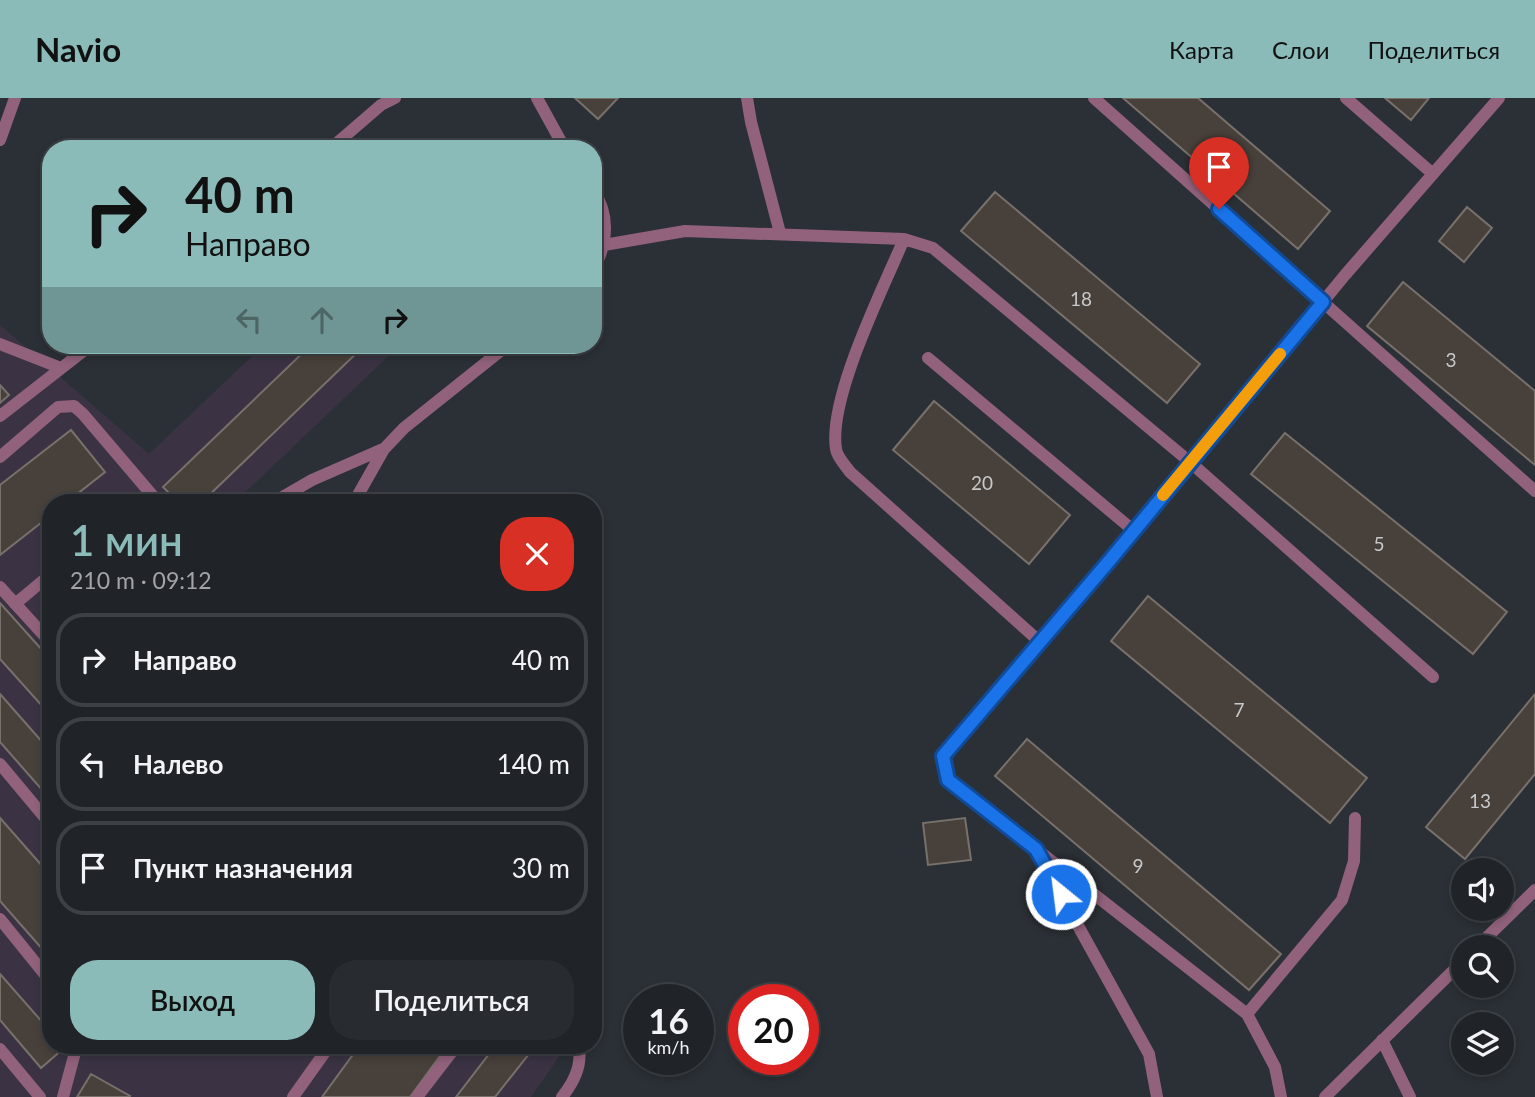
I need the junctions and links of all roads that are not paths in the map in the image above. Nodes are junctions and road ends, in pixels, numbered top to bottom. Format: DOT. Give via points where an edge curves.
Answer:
graph roads {
  1 [pos="15,98"];
  2 [pos="395,98"];
  3 [pos="537,98"];
  4 [pos="747,98"];
  5 [pos="1094,98"];
  6 [pos="1346,98"];
  7 [pos="1499,98"];
  8 [pos="0,140"];
  9 [pos="340,140"];
  10 [pos="560,140"];
  11 [pos="1433,174"];
  12 [pos="602,202"];
  13 [pos="780,233"];
  14 [pos="904,239"];
  15 [pos="604,245"];
  16 [pos="602,250"];
  17 [pos="1323,302"];
  18 [pos="0,344"];
  19 [pos="79,354"];
  20 [pos="497,354"];
  21 [pos="928,358"];
  22 [pos="61,368"];
  23 [pos="0,416"];
  24 [pos="384,449"];
  25 [pos="0,457"];
  26 [pos="1190,462"];
  27 [pos="1535,491"];
  28 [pos="151,494"];
  29 [pos="288,494"];
  30 [pos="359,494"];
  31 [pos="1134,531"];
  32 [pos="42,582"];
  33 [pos="0,587"];
  34 [pos="15,604"];
  35 [pos="42,633"];
  36 [pos="1040,642"];
  37 [pos="1433,677"];
  38 [pos="0,764"];
  39 [pos="42,814"];
  40 [pos="1355,818"];
  41 [pos="1036,849"];
  42 [pos="1535,890"];
  43 [pos="0,919"];
  44 [pos="1489,935"];
  45 [pos="42,971"];
  46 [pos="1451,973"];
  47 [pos="1247,1014"];
  48 [pos="1382,1040"];
  49 [pos="0,1049"];
  50 [pos="75,1054"];
  51 [pos="324,1054"];
  52 [pos="450,1054"];
  53 [pos="581,1054"];
  54 [pos="40,1097"];
  55 [pos="64,1097"];
  56 [pos="293,1097"];
  57 [pos="417,1097"];
  58 [pos="562,1097"];
  59 [pos="1157,1097"];
  60 [pos="1281,1097"];
  61 [pos="1325,1097"];
  62 [pos="1410,1097"];
  1 -- 8 [label="lane"];
  2 -- 9 [label="lane" via="381,104"];
  3 -- 10 [label="lane"];
  4 -- 13 [label="lane"];
  5 -- 17 [label="lane"];
  6 -- 11 [label="lane"];
  7 -- 11 [label="lane"];
  11 -- 17 [label="lane"];
  12 -- 15 [label="lane"];
  13 -- 14 [label="lane"];
  13 -- 15 [label="lane" via="685,231"];
  14 -- 26 [label="lane" via="933,248"];
  14 -- 36 [label="lane" via="850,369 835,421 836,453 850,472"];
  15 -- 16 [label="lane"];
  17 -- 26 [label="lane"];
  17 -- 27 [label="lane"];
  18 -- 22 [label="lane"];
  19 -- 22 [label="lane"];
  20 -- 24 [label="lane"];
  21 -- 31 [label="lane"];
  22 -- 23 [label="lane"];
  24 -- 29 [label="lane"];
  24 -- 30 [label="lane"];
  25 -- 28 [label="lane" via="58,407 74,407"];
  26 -- 31 [label="lane"];
  26 -- 37 [label="lane"];
  31 -- 36 [label="lane"];
  32 -- 34 [label="lane"];
  33 -- 34 [label="lane"];
  34 -- 35 [label="lane"];
  36 -- 41 [label="lane" via="943,756 948,780"];
  38 -- 39 [label="lane"];
  40 -- 47 [label="lane" via="1354,861 1342,900"];
  41 -- 47 [label="lane"];
  41 -- 59 [label="lane" via="1149,1054"];
  42 -- 44 [label="lane"];
  43 -- 45 [label="lane"];
  46 -- 48 [label="lane"];
  47 -- 60 [label="lane" via="1275,1067"];
  48 -- 61 [label="lane"];
  48 -- 62 [label="lane"];
  49 -- 54 [label="lane"];
  50 -- 55 [label="lane"];
  51 -- 56 [label="lane"];
  52 -- 57 [label="lane"];
  53 -- 58 [label="lane"];
}
